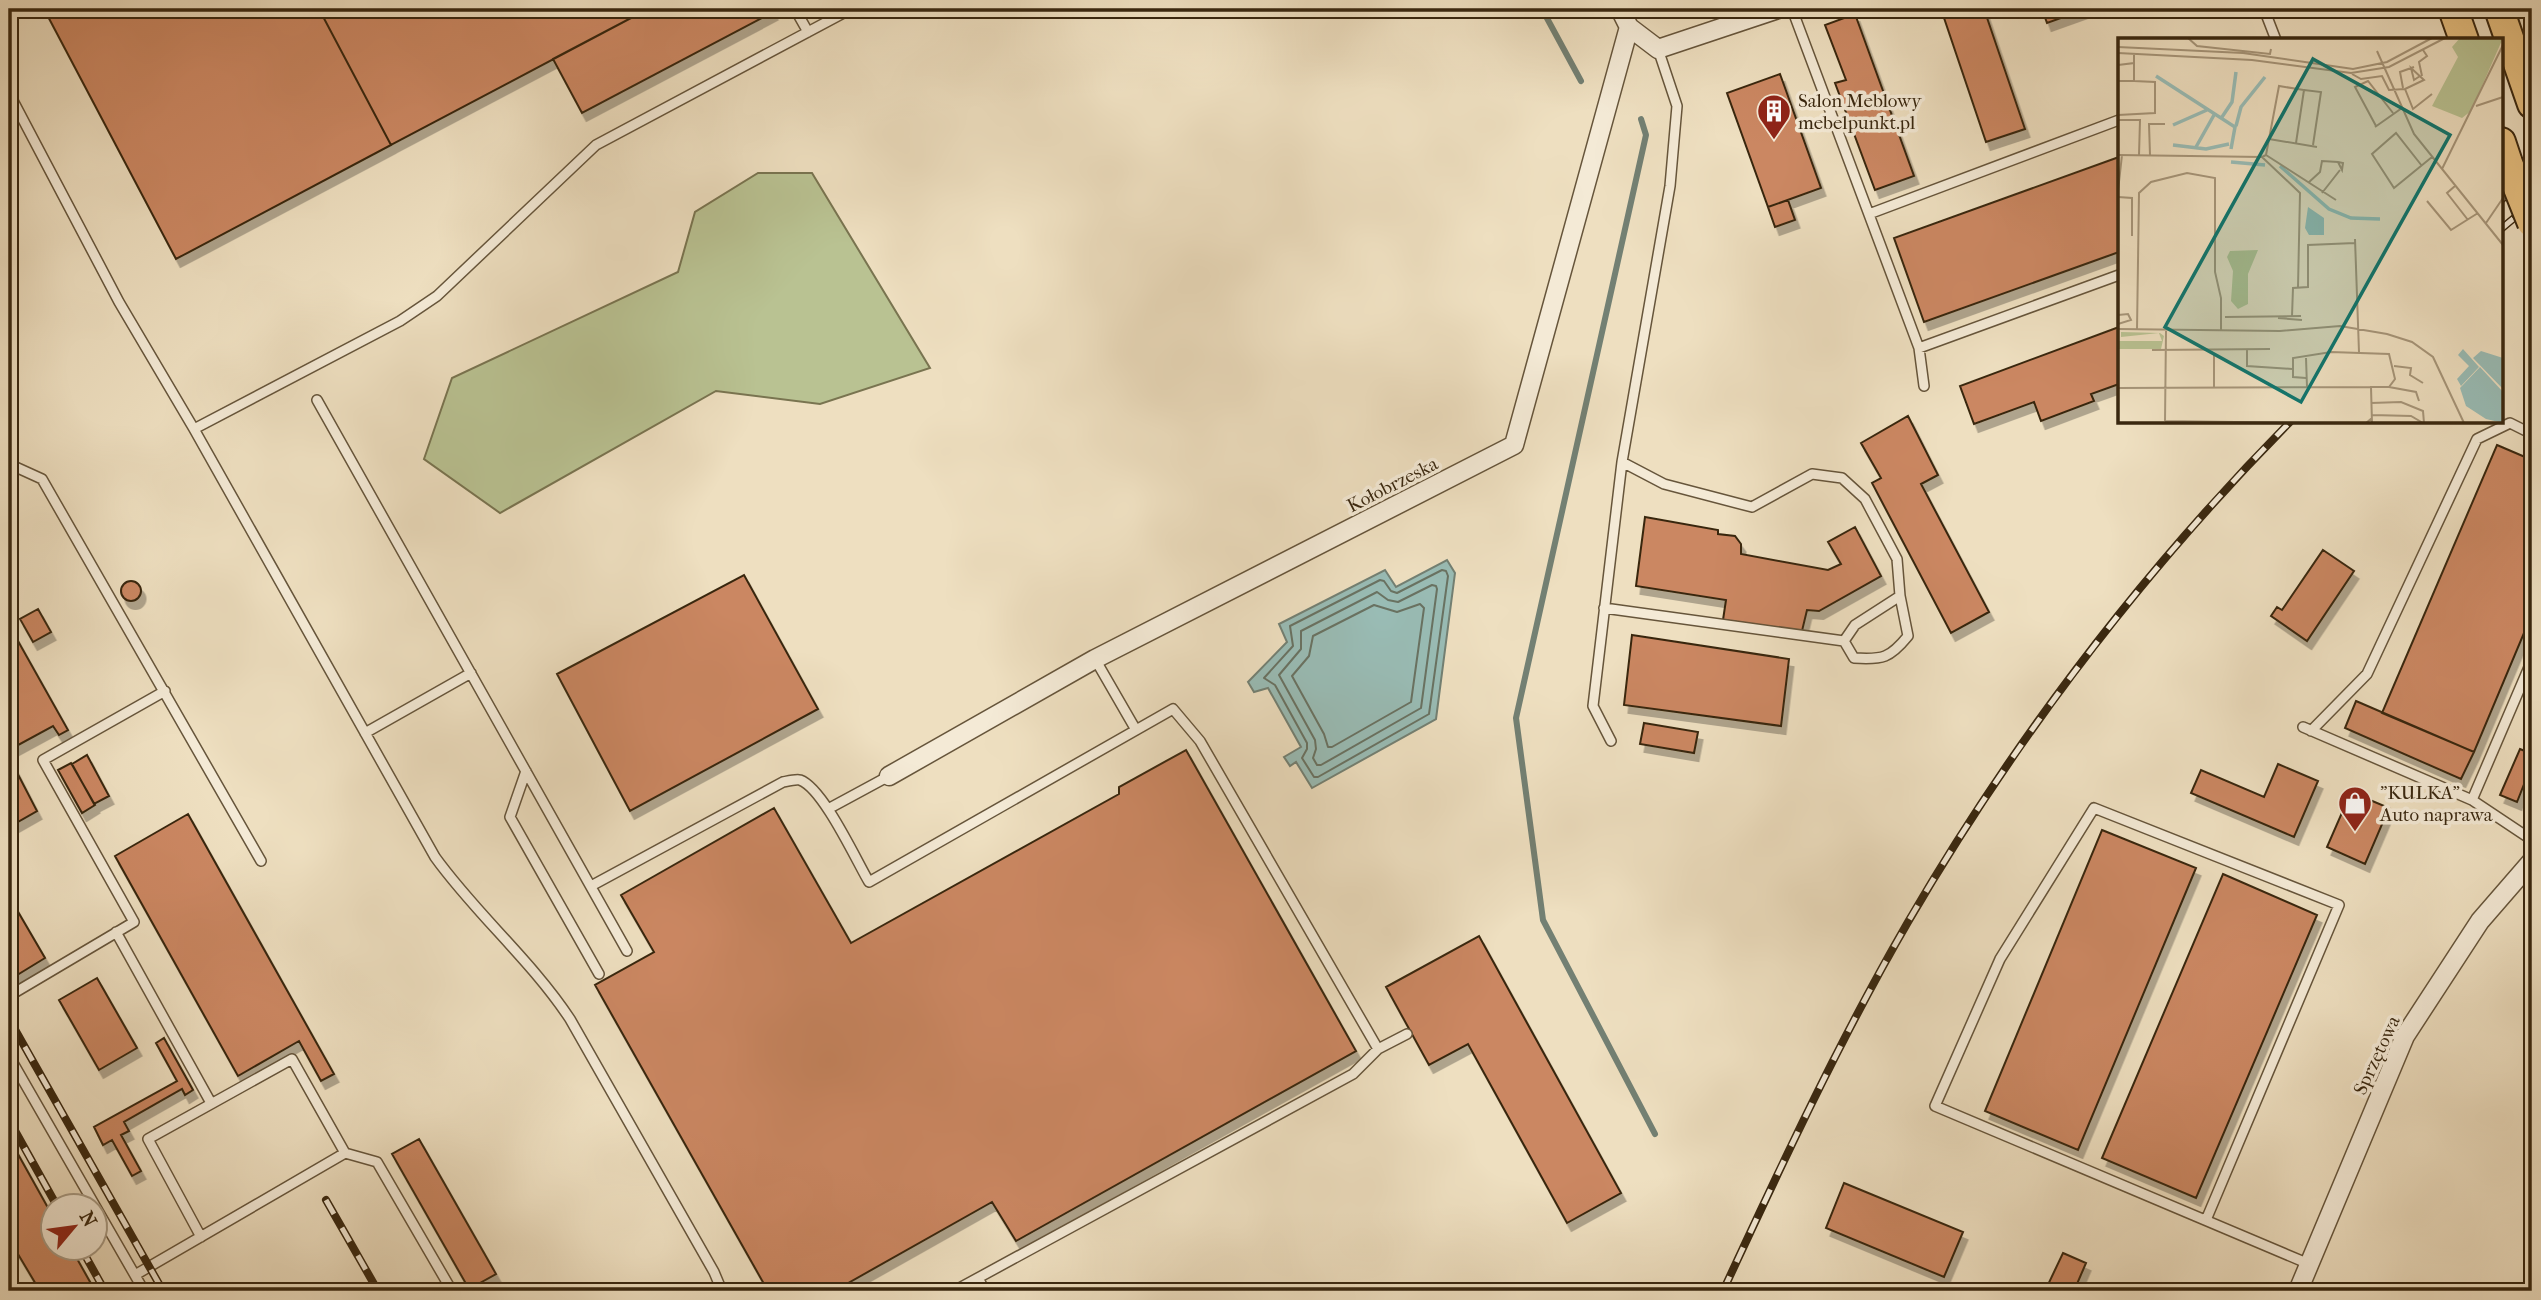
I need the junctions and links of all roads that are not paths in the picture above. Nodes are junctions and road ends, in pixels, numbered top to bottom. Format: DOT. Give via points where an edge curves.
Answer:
graph roads {
  1 [pos="795,9"];
  2 [pos="851,9"];
  3 [pos="1620,9"];
  4 [pos="1778,9"];
  5 [pos="1792,9"];
  6 [pos="2264,9"];
  7 [pos="2453,9"];
  8 [pos="2499,9"];
  9 [pos="1629,27"];
  10 [pos="808,32"];
  11 [pos="2275,38"];
  12 [pos="2463,38"];
  13 [pos="1658,49"];
  14 [pos="9,93"];
  15 [pos="2532,104"];
  16 [pos="2118,120"];
  17 [pos="2505,152"];
  18 [pos="1869,214"];
  19 [pos="2532,223"];
  20 [pos="2118,275"];
  21 [pos="1919,348"];
  22 [pos="1924,386"];
  23 [pos="317,400"];
  24 [pos="194,429"];
  25 [pos="2532,434"];
  26 [pos="1622,462"];
  27 [pos="9,464"];
  28 [pos="1900,596"];
  29 [pos="1604,608"];
  30 [pos="1844,641"];
  31 [pos="1095,659"];
  32 [pos="2532,660"];
  33 [pos="471,673"];
  34 [pos="165,691"];
  35 [pos="1136,730"];
  36 [pos="365,733"];
  37 [pos="1611,741"];
  38 [pos="526,771"];
  39 [pos="889,776"];
  40 [pos="2472,800"];
  41 [pos="828,809"];
  42 [pos="2532,840"];
  43 [pos="261,861"];
  44 [pos="2532,861"];
  45 [pos="592,886"];
  46 [pos="116,932"];
  47 [pos="627,951"];
  48 [pos="599,974"];
  49 [pos="9,996"];
  50 [pos="1407,1034"];
  51 [pos="1378,1049"];
  52 [pos="9,1056"];
  53 [pos="211,1103"];
  54 [pos="345,1153"];
  55 [pos="2206,1220"];
  56 [pos="201,1237"];
  57 [pos="2309,1264"];
  58 [pos="135,1275"];
  59 [pos="978,1278"];
  60 [pos="144,1291"];
  61 [pos="452,1291"];
  62 [pos="722,1291"];
  63 [pos="954,1291"];
  64 [pos="985,1291"];
  65 [pos="2298,1291"];
  1 -- 10 [label="lane"];
  2 -- 10 [label="lane"];
  3 -- 9 [label="street"];
  4 -- 13 [label="street"];
  5 -- 18 [label="lane"];
  6 -- 11 [label="lane"];
  7 -- 12 [label="main road"];
  8 -- 15 [label="main road"];
  9 -- 13 [label="street"];
  9 -- 31 [label="street, Kołobrzeska" via="1514,445"];
  10 -- 24 [label="lane" via="597,145 437,296 400,321"];
  13 -- 26 [label="lane" via="1677,106 1671,186"];
  14 -- 24 [label="lane" via="119,302"];
  16 -- 18 [label="lane"];
  17 -- 19 [label="main road, bridge"];
  18 -- 21 [label="lane"];
  20 -- 21 [label="lane"];
  21 -- 22 [label="lane"];
  23 -- 33 [label="lane"];
  24 -- 36 [label="lane"];
  25 -- 40 [label="lane" via="2510,423 2477,439 2367,674 2307,729"];
  26 -- 28 [label="lane" via="1664,484 1752,507 1812,474 1842,478 1865,499 1897,559"];
  26 -- 29 [label="lane"];
  27 -- 34 [label="lane" via="42,479"];
  28 -- 30 [label="lane" via="1855,625"];
  28 -- 30 [label="lane" via="1908,636 1894,653 1854,658"];
  29 -- 30 [label="lane"];
  29 -- 37 [label="lane" via="1593,706"];
  31 -- 35 [label="lane"];
  31 -- 39 [label="street, Kołobrzeska"];
  32 -- 40 [label="lane"];
  33 -- 36 [label="lane"];
  33 -- 38 [label="lane"];
  34 -- 43 [label="lane"];
  34 -- 46 [label="lane" via="43,760 134,922"];
  35 -- 41 [label="lane" via="869,882"];
  35 -- 51 [label="lane" via="1173,709 1200,741"];
  36 -- 62 [label="lane" via="435,857 549,987 570,1019"];
  38 -- 45 [label="lane"];
  38 -- 48 [label="lane" via="510,817"];
  39 -- 41 [label="lane"];
  40 -- 42 [label="lane"];
  41 -- 45 [label="lane" via="813,789 799,780 783,782"];
  44 -- 57 [label="street, Sprzętowa" via="2480,921 2405,1035"];
  45 -- 47 [label="lane"];
  46 -- 49 [label="lane"];
  46 -- 53 [label="lane"];
  50 -- 51 [label="lane"];
  51 -- 59 [label="lane" via="1353,1074"];
  52 -- 58 [label="lane"];
  53 -- 54 [label="lane" via="292,1059"];
  53 -- 56 [label="lane" via="148,1139"];
  54 -- 56 [label="lane"];
  54 -- 61 [label="lane" via="377,1162"];
  55 -- 55 [label="lane" via="1935,1106 2000,959 2094,808 2339,905"];
  55 -- 57 [label="lane"];
  56 -- 58 [label="lane"];
  57 -- 65 [label="street, Sprzętowa"];
  58 -- 60 [label="lane"];
  59 -- 63 [label="lane"];
  59 -- 64 [label="lane"];
}
